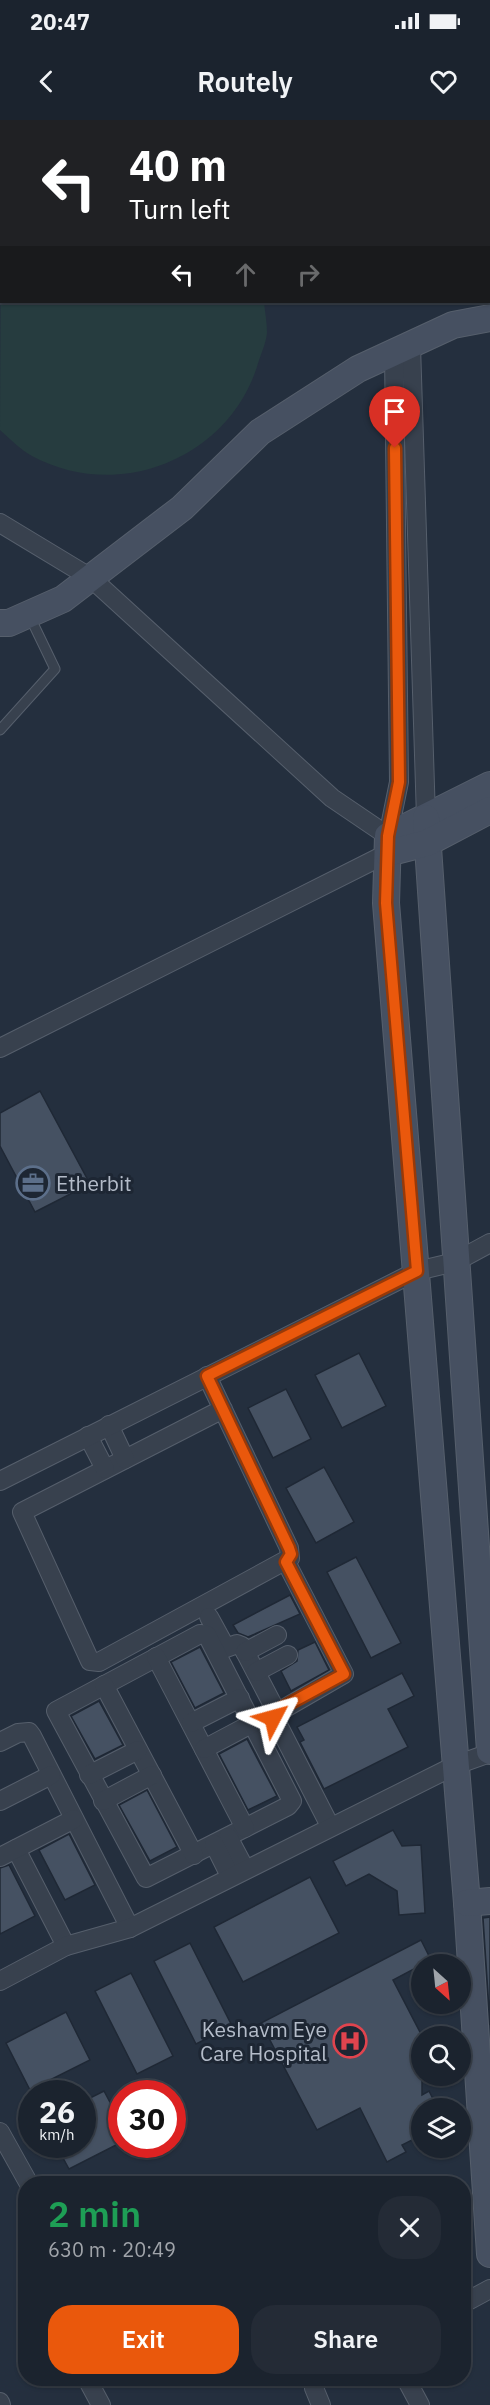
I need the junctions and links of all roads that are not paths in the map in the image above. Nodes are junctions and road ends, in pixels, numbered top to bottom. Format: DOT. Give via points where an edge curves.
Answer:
graph roads {
  1 [pos="490,318"];
  2 [pos="402,349"];
  3 [pos="0,523"];
  4 [pos="91,578"];
  5 [pos="29,614"];
  6 [pos="0,623"];
  7 [pos="0,730"];
  8 [pos="490,785"];
  9 [pos="490,810"];
  10 [pos="426,818"];
  11 [pos="427,843"];
  12 [pos="388,845"];
  13 [pos="0,1048"];
  14 [pos="490,1243"];
  15 [pos="455,1262"];
  16 [pos="417,1271"];
  17 [pos="207,1376"];
  18 [pos="223,1409"];
  19 [pos="109,1425"];
  20 [pos="88,1436"];
  21 [pos="125,1459"];
  22 [pos="105,1469"];
  23 [pos="0,1481"];
  24 [pos="286,1562"];
  25 [pos="209,1617"];
  26 [pos="277,1635"];
  27 [pos="245,1652"];
  28 [pos="288,1655"];
  29 [pos="156,1657"];
  30 [pos="256,1672"];
  31 [pos="104,1685"];
  32 [pos="240,1698"];
  33 [pos="276,1711"];
  34 [pos="190,1723"];
  35 [pos="253,1723"];
  36 [pos="0,1742"];
  37 [pos="204,1749"];
  38 [pos="138,1750"];
  39 [pos="490,1752"];
  40 [pos="456,1765"];
  41 [pos="51,1775"];
  42 [pos="89,1775"];
  43 [pos="152,1775"];
  44 [pos="0,1801"];
  45 [pos="103,1801"];
  46 [pos="74,1819"];
  47 [pos="330,1826"];
  48 [pos="245,1828"];
  49 [pos="221,1841"];
  50 [pos="8,1853"];
  51 [pos="194,1854"];
  52 [pos="237,1872"];
  53 [pos="478,1902"];
  54 [pos="130,1928"];
  55 [pos="66,1946"];
  56 [pos="2,1976"];
  57 [pos="0,2132"];
  58 [pos="488,2168"];
  59 [pos="25,2176"];
  60 [pos="490,2254"];
  61 [pos="490,2289"];
  62 [pos="471,2299"];
  63 [pos="91,2386"];
  64 [pos="315,2386"];
  65 [pos="410,2386"];
  66 [pos="101,2405"];
  67 [pos="321,2405"];
  68 [pos="420,2405"];
  1 -- 2 [label="street" via="453,325"];
  2 -- 4 [label="street" via="358,369 260,432 182,508"];
  2 -- 10 [label="street"];
  2 -- 12 [label="street" via="399,782"];
  3 -- 4 [label="street"];
  4 -- 5 [label="street" via="63,599"];
  4 -- 12 [label="street"];
  5 -- 6 [label="street"];
  5 -- 7 [label="lane" via="55,669"];
  8 -- 10 [label="street"];
  9 -- 11 [label="street"];
  10 -- 11 [label="street"];
  10 -- 12 [label="street"];
  11 -- 12 [label="street"];
  11 -- 15 [label="street"];
  12 -- 13 [label="street"];
  12 -- 16 [label="street" via="386,903"];
  14 -- 15 [label="street"];
  15 -- 16 [label="street"];
  15 -- 39 [label="street"];
  16 -- 17 [label="street"];
  16 -- 40 [label="street"];
  17 -- 18 [label="street"];
  17 -- 19 [label="street"];
  18 -- 21 [label="street"];
  18 -- 24 [label="street" via="289,1548 291,1554"];
  19 -- 20 [label="street"];
  19 -- 21 [label="street"];
  20 -- 22 [label="street"];
  20 -- 23 [label="street"];
  21 -- 22 [label="street"];
  22 -- 24 [label="street" via="22,1514 90,1660 99,1662"];
  24 -- 33 [label="street" via="344,1674"];
  25 -- 27 [label="street" via="226,1648 240,1644"];
  26 -- 27 [label="street"];
  27 -- 30 [label="street"];
  28 -- 30 [label="street"];
  29 -- 31 [label="street"];
  29 -- 32 [label="street" via="206,1634"];
  29 -- 34 [label="street"];
  30 -- 33 [label="street"];
  31 -- 38 [label="street"];
  31 -- 42 [label="street" via="56,1712"];
  32 -- 34 [label="street"];
  32 -- 35 [label="street"];
  33 -- 47 [label="street" via="273,1718"];
  34 -- 37 [label="street"];
  35 -- 37 [label="street"];
  35 -- 48 [label="street" via="292,1801"];
  36 -- 41 [label="street" via="28,1732"];
  37 -- 48 [label="street"];
  38 -- 42 [label="street"];
  38 -- 43 [label="street"];
  39 -- 40 [label="street"];
  40 -- 47 [label="street"];
  40 -- 53 [label="street"];
  41 -- 44 [label="street"];
  41 -- 46 [label="street"];
  42 -- 45 [label="street"];
  43 -- 45 [label="street"];
  43 -- 51 [label="street"];
  45 -- 51 [label="street" via="144,1877"];
  46 -- 50 [label="street"];
  46 -- 54 [label="street"];
  47 -- 52 [label="street"];
  48 -- 49 [label="street"];
  49 -- 51 [label="street"];
  49 -- 52 [label="street"];
  50 -- 55 [label="street"];
  52 -- 54 [label="street"];
  53 -- 58 [label="street"];
  54 -- 55 [label="street"];
  55 -- 56 [label="street"];
  57 -- 59 [label="street"];
  58 -- 60 [label="street"];
  61 -- 62 [label="street"];
  63 -- 66 [label="street"];
  64 -- 67 [label="street"];
  65 -- 68 [label="street"];
}
